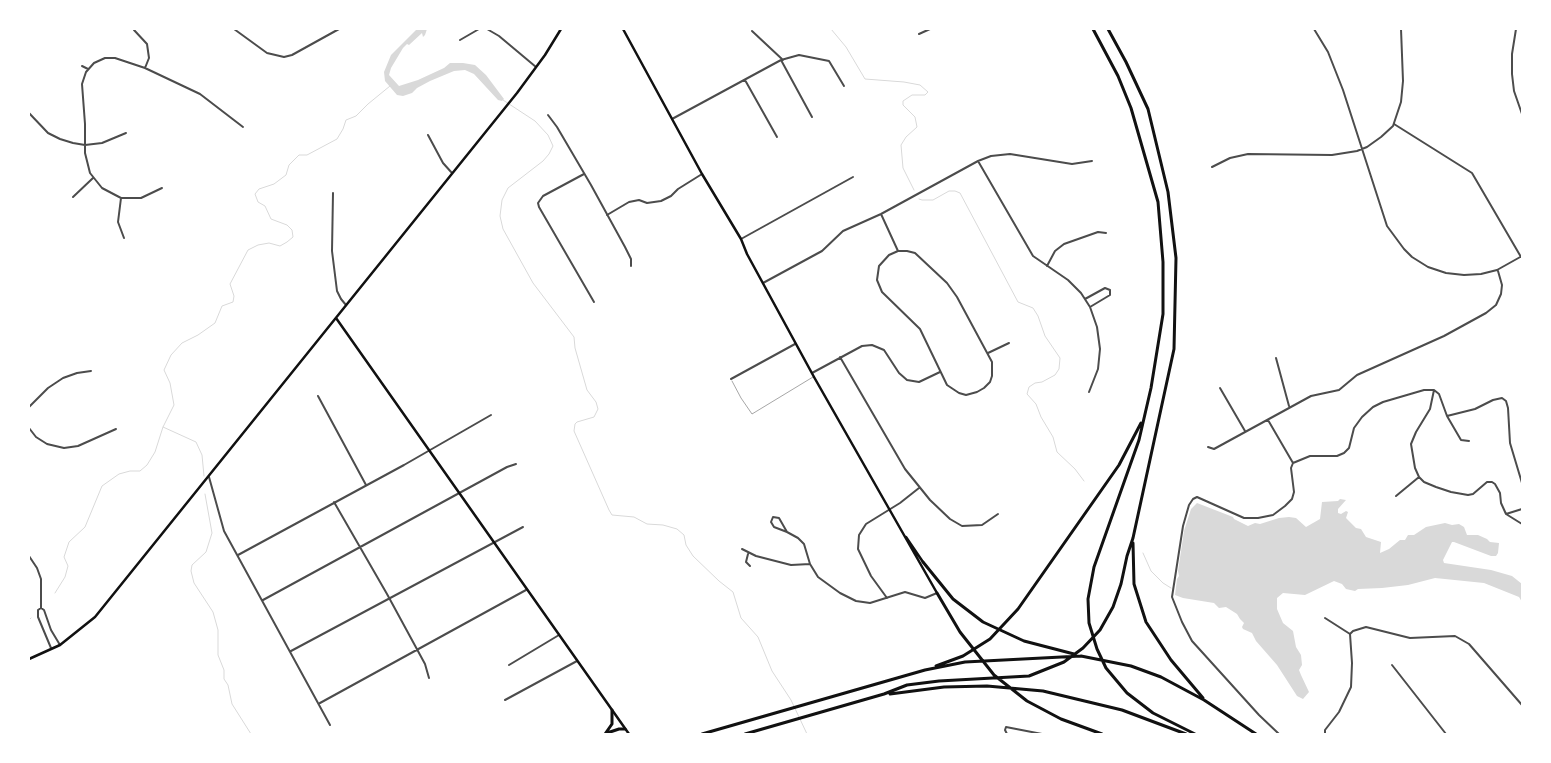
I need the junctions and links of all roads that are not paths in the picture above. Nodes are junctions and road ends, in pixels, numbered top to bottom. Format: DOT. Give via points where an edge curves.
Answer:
graph roads {
  1 [pos="234,29"];
  2 [pos="339,29"];
  3 [pos="479,29"];
  4 [pos="487,29"];
  5 [pos="561,29"];
  6 [pos="623,29"];
  7 [pos="930,29"];
  8 [pos="1093,29"];
  9 [pos="1108,29"];
  10 [pos="1314,29"];
  11 [pos="1401,29"];
  12 [pos="1516,29"];
  13 [pos="134,30"];
  14 [pos="752,31"];
  15 [pos="919,34"];
  16 [pos="460,40"];
  17 [pos="782,60"];
  18 [pos="82,66"];
  19 [pos="146,68"];
  20 [pos="536,68"];
  21 [pos="88,70"];
  22 [pos="746,80"];
  23 [pos="844,86"];
  24 [pos="29,113"];
  25 [pos="1522,114"];
  26 [pos="548,116"];
  27 [pos="812,117"];
  28 [pos="672,119"];
  29 [pos="1394,124"];
  30 [pos="243,127"];
  31 [pos="126,133"];
  32 [pos="428,135"];
  33 [pos="777,137"];
  34 [pos="85,145"];
  35 [pos="1362,149"];
  36 [pos="978,161"];
  37 [pos="1092,161"];
  38 [pos="1212,167"];
  39 [pos="452,173"];
  40 [pos="584,174"];
  41 [pos="702,174"];
  42 [pos="853,177"];
  43 [pos="93,178"];
  44 [pos="162,188"];
  45 [pos="333,193"];
  46 [pos="73,197"];
  47 [pos="121,198"];
  48 [pos="881,214"];
  49 [pos="607,215"];
  50 [pos="1106,233"];
  51 [pos="124,238"];
  52 [pos="741,239"];
  53 [pos="898,251"];
  54 [pos="1522,256"];
  55 [pos="631,266"];
  56 [pos="1047,266"];
  57 [pos="1498,270"];
  58 [pos="763,283"];
  59 [pos="1085,299"];
  60 [pos="594,302"];
  61 [pos="347,305"];
  62 [pos="1090,307"];
  63 [pos="336,318"];
  64 [pos="1009,343"];
  65 [pos="796,344"];
  66 [pos="988,352"];
  67 [pos="840,357"];
  68 [pos="1276,358"];
  69 [pos="91,371"];
  70 [pos="940,372"];
  71 [pos="812,373"];
  72 [pos="814,377"];
  73 [pos="731,380"];
  74 [pos="1220,388"];
  75 [pos="1434,390"];
  76 [pos="1089,392"];
  77 [pos="318,396"];
  78 [pos="29,407"];
  79 [pos="1290,407"];
  80 [pos="491,415"];
  81 [pos="1447,416"];
  82 [pos="1144,418"];
  83 [pos="1267,420"];
  84 [pos="29,428"];
  85 [pos="116,429"];
  86 [pos="1245,432"];
  87 [pos="1469,441"];
  88 [pos="1208,447"];
  89 [pos="430,450"];
  90 [pos="1293,463"];
  91 [pos="516,464"];
  92 [pos="1418,476"];
  93 [pos="209,477"];
  94 [pos="1522,483"];
  95 [pos="366,485"];
  96 [pos="919,488"];
  97 [pos="460,494"];
  98 [pos="1396,496"];
  99 [pos="334,502"];
  100 [pos="889,508"];
  101 [pos="1522,509"];
  102 [pos="998,514"];
  103 [pos="1506,514"];
  104 [pos="1522,524"];
  105 [pos="523,528"];
  106 [pos="787,532"];
  107 [pos="905,536"];
  108 [pos="1133,538"];
  109 [pos="494,542"];
  110 [pos="360,548"];
  111 [pos="742,549"];
  112 [pos="748,554"];
  113 [pos="238,555"];
  114 [pos="29,556"];
  115 [pos="923,562"];
  116 [pos="810,564"];
  117 [pos="750,566"];
  118 [pos="526,590"];
  119 [pos="937,593"];
  120 [pos="886,598"];
  121 [pos="389,599"];
  122 [pos="263,600"];
  123 [pos="41,608"];
  124 [pos="1325,618"];
  125 [pos="1350,634"];
  126 [pos="559,635"];
  127 [pos="60,644"];
  128 [pos="52,649"];
  129 [pos="416,649"];
  130 [pos="291,652"];
  131 [pos="1081,656"];
  132 [pos="29,659"];
  133 [pos="577,661"];
  134 [pos="509,665"];
  135 [pos="1392,665"];
  136 [pos="925,670"];
  137 [pos="429,678"];
  138 [pos="884,694"];
  139 [pos="505,700"];
  140 [pos="1204,700"];
  141 [pos="319,704"];
  142 [pos="1522,705"];
  143 [pos="612,710"];
  144 [pos="330,725"];
  145 [pos="626,729"];
  146 [pos="605,734"];
  147 [pos="629,734"];
  148 [pos="702,734"];
  149 [pos="745,734"];
  150 [pos="1007,734"];
  151 [pos="1042,734"];
  152 [pos="1102,734"];
  153 [pos="1186,734"];
  154 [pos="1195,734"];
  155 [pos="1256,734"];
  156 [pos="1279,734"];
  157 [pos="1325,734"];
  158 [pos="1446,734"];
  1 -- 2 [label="street" via="267,53 284,57"];
  3 -- 16 [label="street"];
  4 -- 20 [label="street"];
  5 -- 20 [label="main road"];
  6 -- 28 [label="main road"];
  7 -- 15 [label="street"];
  8 -- 82 [label="highway" via="1131,108 1158,202 1163,314"];
  9 -- 108 [label="highway" via="1148,110 1168,192 1176,258 1174,349"];
  10 -- 35 [label="street" via="1334,66"];
  11 -- 29 [label="street" via="1403,92"];
  12 -- 25 [label="street" via="1512,74"];
  13 -- 19 [label="street" via="147,44 149,58"];
  14 -- 17 [label="street"];
  17 -- 22 [label="street"];
  17 -- 23 [label="street" via="799,55 827,60"];
  17 -- 27 [label="street"];
  18 -- 21 [label="street"];
  19 -- 21 [label="street" via="115,58 99,60"];
  19 -- 30 [label="street" via="200,94"];
  20 -- 39 [label="main road"];
  21 -- 34 [label="street" via="82,84"];
  22 -- 28 [label="street"];
  22 -- 33 [label="street"];
  24 -- 34 [label="street" via="42,129 54,136"];
  26 -- 40 [label="street" via="558,127"];
  28 -- 41 [label="main road"];
  29 -- 35 [label="street"];
  29 -- 54 [label="street" via="1472,173"];
  31 -- 34 [label="street" via="102,143"];
  32 -- 39 [label="street" via="442,163"];
  34 -- 43 [label="street" via="84,153"];
  35 -- 38 [label="street" via="1332,155 1248,154"];
  35 -- 57 [label="street" via="1387,226 1412,257 1428,267 1455,274 1473,275"];
  36 -- 37 [label="street" via="1010,154 1072,164"];
  36 -- 48 [label="street"];
  36 -- 56 [label="street" via="1029,252"];
  39 -- 61 [label="main road"];
  40 -- 49 [label="street"];
  40 -- 60 [label="street" via="542,196 538,203"];
  41 -- 49 [label="street" via="660,201 629,202"];
  41 -- 52 [label="main road"];
  42 -- 52 [label="street"];
  43 -- 46 [label="street"];
  43 -- 47 [label="street" via="108,193"];
  44 -- 47 [label="street" via="141,198"];
  45 -- 61 [label="street" via="332,251 337,291"];
  47 -- 51 [label="street" via="118,222"];
  48 -- 53 [label="street"];
  48 -- 58 [label="street" via="843,231 818,254"];
  49 -- 55 [label="street" via="631,259"];
  50 -- 56 [label="street" via="1098,232 1064,244 1055,251"];
  52 -- 58 [label="main road"];
  53 -- 66 [label="street" via="915,253 947,283"];
  53 -- 70 [label="street" via="879,266 878,284 885,296 920,329"];
  54 -- 57 [label="street"];
  56 -- 59 [label="street" via="1068,280"];
  57 -- 79 [label="street" via="1501,294 1486,313 1444,336 1361,373 1339,390 1316,394"];
  58 -- 65 [label="main road"];
  59 -- 62 [label="street"];
  59 -- 62 [label="street" via="1105,288 1110,290 1110,295"];
  61 -- 63 [label="main road"];
  62 -- 76 [label="street" via="1100,349 1098,369"];
  63 -- 89 [label="main road"];
  63 -- 93 [label="main road"];
  64 -- 66 [label="street"];
  65 -- 71 [label="main road"];
  65 -- 73 [label="street"];
  66 -- 70 [label="street" via="992,376 990,382 977,392 959,393 947,385"];
  67 -- 70 [label="street" via="866,345 878,346 887,353 902,376 912,382"];
  67 -- 71 [label="street"];
  67 -- 96 [label="street"];
  68 -- 79 [label="street"];
  69 -- 78 [label="street" via="71,374 55,382"];
  71 -- 72 [label="main road"];
  72 -- 73 [label="lane" via="752,414"];
  72 -- 100 [label="main road"];
  74 -- 86 [label="street"];
  75 -- 81 [label="street" via="1439,394"];
  75 -- 90 [label="street" via="1424,390 1373,407 1354,428 1349,448 1344,453 1310,456"];
  75 -- 92 [label="street" via="1430,409 1411,444"];
  77 -- 95 [label="street"];
  79 -- 83 [label="street"];
  80 -- 89 [label="street"];
  81 -- 87 [label="street" via="1461,440"];
  81 -- 94 [label="street" via="1475,409 1493,400 1502,398 1506,401 1510,443"];
  82 -- 136 [label="highway" via="1119,466 1018,609 990,639 963,656"];
  82 -- 154 [label="highway" via="1094,567 1088,599 1090,623 1102,660 1118,684 1144,708"];
  83 -- 86 [label="street"];
  83 -- 90 [label="street"];
  84 -- 85 [label="street" via="47,444 64,448 78,446"];
  86 -- 88 [label="street" via="1214,448"];
  89 -- 95 [label="street"];
  89 -- 97 [label="main road"];
  90 -- 156 [label="street" via="1292,499 1273,515 1244,518 1195,498 1185,514 1172,597 1192,641"];
  91 -- 97 [label="street"];
  92 -- 98 [label="street"];
  92 -- 103 [label="street" via="1424,482 1468,495 1492,482 1500,493"];
  93 -- 113 [label="street" via="224,531"];
  93 -- 127 [label="main road" via="96,617"];
  95 -- 99 [label="street"];
  96 -- 100 [label="street"];
  96 -- 102 [label="street" via="950,519 962,526 982,525"];
  97 -- 109 [label="main road"];
  97 -- 110 [label="street"];
  99 -- 110 [label="street"];
  99 -- 113 [label="street"];
  100 -- 107 [label="main road"];
  100 -- 120 [label="street" via="866,524 858,544 871,576"];
  101 -- 103 [label="street"];
  103 -- 104 [label="street"];
  105 -- 109 [label="street"];
  106 -- 106 [label="street" via="782,521 773,517 774,527"];
  106 -- 116 [label="street" via="804,544"];
  107 -- 115 [label="main road"];
  107 -- 119 [label="main road"];
  108 -- 138 [label="highway" via="1113,607 1100,630 1064,662 1029,676 939,681 907,685"];
  108 -- 140 [label="highway" via="1134,584 1146,622 1171,660"];
  109 -- 118 [label="main road"];
  109 -- 121 [label="street"];
  110 -- 121 [label="street"];
  110 -- 122 [label="street"];
  111 -- 112 [label="street"];
  112 -- 116 [label="street" via="791,566"];
  112 -- 117 [label="street" via="746,562"];
  113 -- 122 [label="street"];
  114 -- 123 [label="street" via="41,579"];
  115 -- 131 [label="highway" via="953,599 983,622 1011,636"];
  116 -- 120 [label="street" via="826,584 856,601 870,603"];
  118 -- 126 [label="main road"];
  118 -- 129 [label="street"];
  119 -- 120 [label="street" via="925,598 905,592"];
  119 -- 152 [label="highway" via="960,632 994,675 1027,701 1061,719"];
  121 -- 129 [label="street"];
  121 -- 130 [label="street"];
  122 -- 130 [label="street"];
  123 -- 127 [label="street"];
  123 -- 128 [label="street" via="38,617"];
  124 -- 125 [label="street"];
  125 -- 142 [label="street" via="1366,627 1410,638 1454,636 1469,644"];
  125 -- 157 [label="street" via="1351,687"];
  126 -- 133 [label="main road"];
  126 -- 134 [label="street"];
  127 -- 128 [label="main road"];
  128 -- 132 [label="main road"];
  129 -- 137 [label="street"];
  129 -- 141 [label="street"];
  130 -- 141 [label="street"];
  131 -- 136 [label="highway" via="965,662"];
  131 -- 140 [label="highway" via="1151,673"];
  133 -- 139 [label="street"];
  133 -- 143 [label="main road"];
  135 -- 158 [label="street"];
  136 -- 148 [label="highway"];
  138 -- 149 [label="highway"];
  138 -- 153 [label="highway" via="987,686 1043,691 1122,710"];
  140 -- 155 [label="highway"];
  141 -- 144 [label="street"];
  143 -- 145 [label="main road"];
  143 -- 146 [label="highway" via="612,724"];
  145 -- 146 [label="highway"];
  145 -- 147 [label="main road"];
  150 -- 151 [label="street" via="1006,727"];
}
